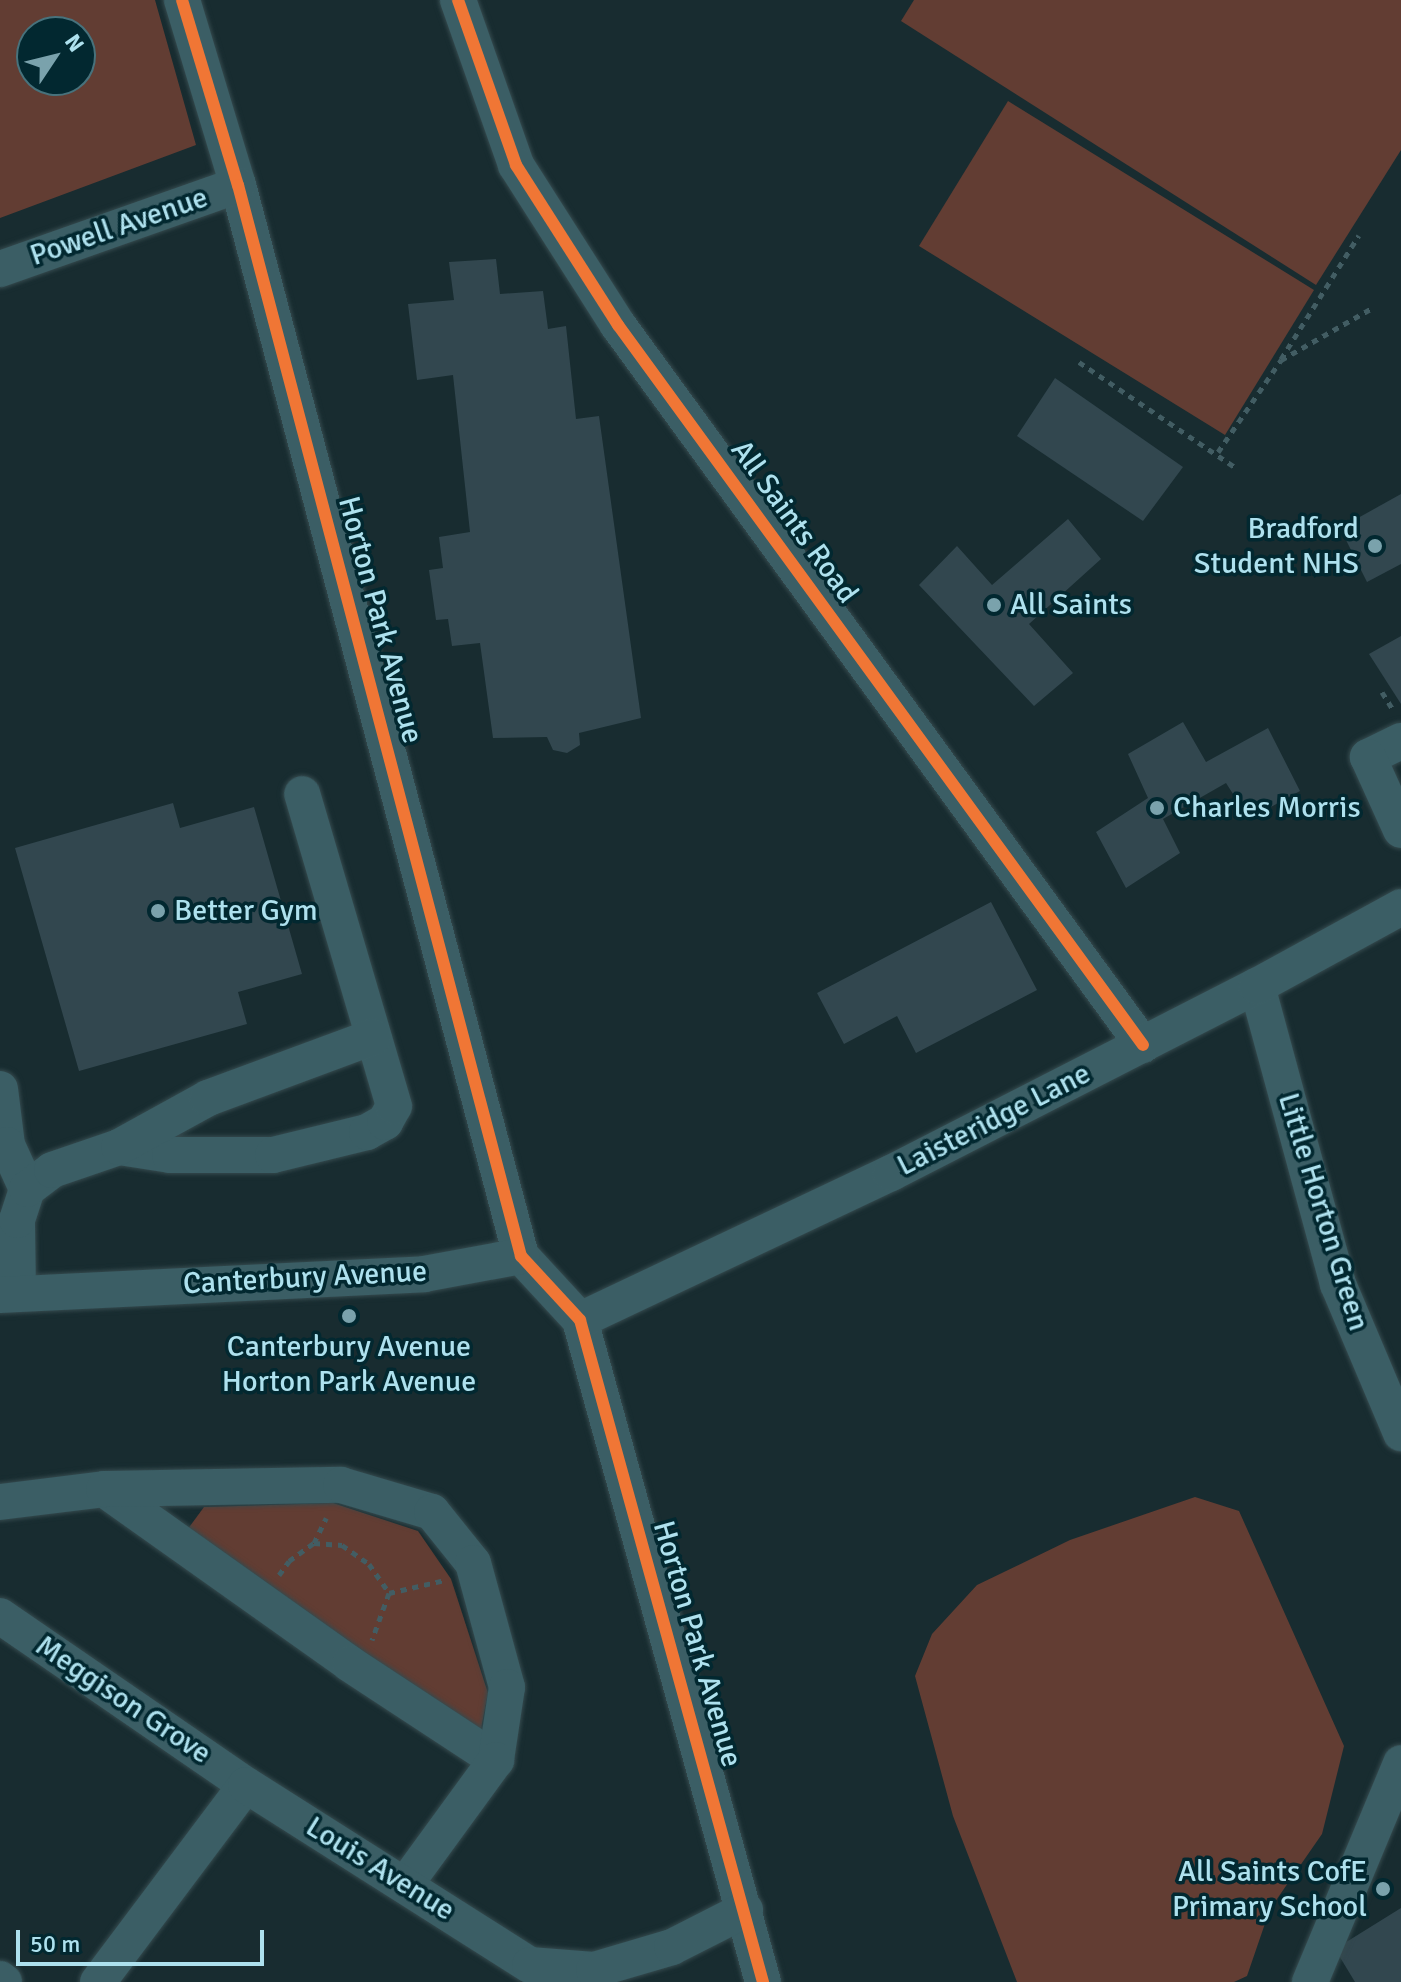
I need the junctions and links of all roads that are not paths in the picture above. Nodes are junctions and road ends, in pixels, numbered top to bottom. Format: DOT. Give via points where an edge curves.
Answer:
graph roads {
  1 [pos="182,0"];
  2 [pos="458,0"];
  3 [pos="238,185"];
  4 [pos="0,269"];
  5 [pos="1401,741"];
  6 [pos="302,794"];
  7 [pos="1401,830"];
  8 [pos="1401,907"];
  9 [pos="1257,986"];
  10 [pos="373,1037"];
  11 [pos="1143,1045"];
  12 [pos="0,1089"];
  13 [pos="119,1147"];
  14 [pos="27,1189"];
  15 [pos="521,1256"];
  16 [pos="9,1294"];
  17 [pos="580,1320"];
  18 [pos="1401,1433"];
  19 [pos="104,1489"];
  20 [pos="0,1502"];
  21 [pos="0,1616"];
  22 [pos="496,1760"];
  23 [pos="1401,1763"];
  24 [pos="246,1785"];
  25 [pos="405,1885"];
  26 [pos="745,1910"];
  27 [pos="98,1982"];
  28 [pos="763,1982"];
  29 [pos="1310,1982"];
  1 -- 3 [label="street, Horton Park Avenue"];
  2 -- 11 [label="street, All Saints Road" via="516,165 618,325"];
  3 -- 4 [label="street, Powell Avenue"];
  3 -- 15 [label="street, Horton Park Avenue"];
  5 -- 7 [label="street" via="1368,757"];
  6 -- 10 [label="street"];
  8 -- 9 [label="street, Laisteridge Lane"];
  9 -- 11 [label="street, Laisteridge Lane"];
  9 -- 18 [label="street, Little Horton Green" via="1338,1284"];
  10 -- 13 [label="street" via="208,1098"];
  10 -- 13 [label="street" via="394,1106 385,1122 367,1132 273,1155 170,1155"];
  11 -- 17 [label="street, Laisteridge Lane" via="891,1173"];
  12 -- 14 [label="street" via="7,1145"];
  13 -- 14 [label="street" via="52,1170"];
  14 -- 16 [label="street" via="17,1220"];
  15 -- 16 [label="street, Canterbury Avenue" via="424,1274"];
  15 -- 17 [label="street"];
  17 -- 26 [label="street, Horton Park Avenue"];
  19 -- 20 [label="street"];
  19 -- 22 [label="street" via="350,1664"];
  19 -- 22 [label="street" via="341,1485 432,1512 473,1563 507,1687"];
  21 -- 24 [label="street, Meggison Grove"];
  22 -- 25 [label="street"];
  23 -- 29 [label="street"];
  24 -- 25 [label="street, Louis Avenue"];
  24 -- 27 [label="street"];
  25 -- 26 [label="street, Louis Avenue" via="530,1965 594,1970 672,1947"];
  26 -- 28 [label="street, Horton Park Avenue"];
}
